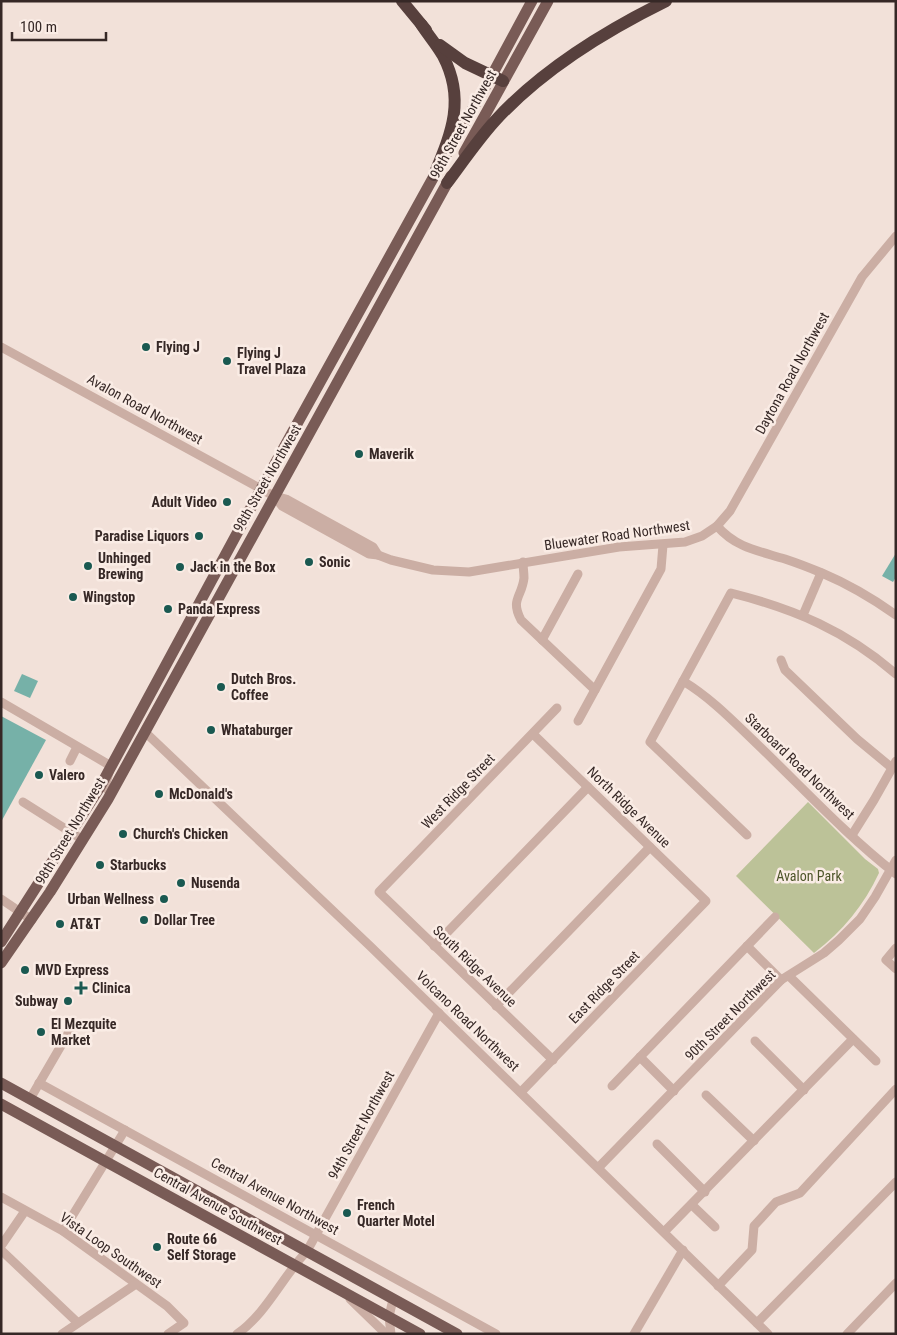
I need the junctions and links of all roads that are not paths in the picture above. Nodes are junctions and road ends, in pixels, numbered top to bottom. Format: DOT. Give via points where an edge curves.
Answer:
graph roads {
  1 [pos="402,1"];
  2 [pos="532,1"];
  3 [pos="548,1"];
  4 [pos="666,1"];
  5 [pos="421,24"];
  6 [pos="497,79"];
  7 [pos="434,176"];
  8 [pos="447,184"];
  9 [pos="896,236"];
  10 [pos="1,347"];
  11 [pos="261,489"];
  12 [pos="274,496"];
  13 [pos="717,526"];
  14 [pos="663,545"];
  15 [pos="523,562"];
  16 [pos="820,572"];
  17 [pos="578,574"];
  18 [pos="803,615"];
  19 [pos="896,615"];
  20 [pos="542,640"];
  21 [pos="781,660"];
  22 [pos="896,674"];
  23 [pos="156,682"];
  24 [pos="683,682"];
  25 [pos="595,690"];
  26 [pos="1,702"];
  27 [pos="557,708"];
  28 [pos="578,721"];
  29 [pos="145,732"];
  30 [pos="532,734"];
  31 [pos="124,742"];
  32 [pos="78,747"];
  33 [pos="70,761"];
  34 [pos="894,764"];
  35 [pos="111,766"];
  36 [pos="588,787"];
  37 [pos="108,790"];
  38 [pos="23,802"];
  39 [pos="71,833"];
  40 [pos="747,835"];
  41 [pos="852,835"];
  42 [pos="82,840"];
  43 [pos="650,847"];
  44 [pos="896,860"];
  45 [pos="893,872"];
  46 [pos="379,892"];
  47 [pos="1,899"];
  48 [pos="706,901"];
  49 [pos="22,912"];
  50 [pos="775,917"];
  51 [pos="32,920"];
  52 [pos="1,942"];
  53 [pos="434,946"];
  54 [pos="747,946"];
  55 [pos="896,948"];
  56 [pos="1,963"];
  57 [pos="896,969"];
  58 [pos="785,978"];
  59 [pos="496,1006"];
  60 [pos="439,1013"];
  61 [pos="73,1021"];
  62 [pos="853,1039"];
  63 [pos="755,1041"];
  64 [pos="640,1058"];
  65 [pos="553,1060"];
  66 [pos="876,1061"];
  67 [pos="1,1083"];
  68 [pos="39,1083"];
  69 [pos="612,1086"];
  70 [pos="896,1089"];
  71 [pos="804,1090"];
  72 [pos="674,1091"];
  73 [pos="521,1092"];
  74 [pos="706,1095"];
  75 [pos="30,1099"];
  76 [pos="1,1104"];
  77 [pos="125,1130"];
  78 [pos="754,1142"];
  79 [pos="657,1144"];
  80 [pos="116,1146"];
  81 [pos="106,1162"];
  82 [pos="599,1167"];
  83 [pos="896,1182"];
  84 [pos="705,1192"];
  85 [pos="1,1197"];
  86 [pos="692,1205"];
  87 [pos="25,1211"];
  88 [pos="715,1227"];
  89 [pos="63,1231"];
  90 [pos="664,1232"];
  91 [pos="315,1236"];
  92 [pos="1,1246"];
  93 [pos="1,1250"];
  94 [pos="683,1250"];
  95 [pos="307,1251"];
  96 [pos="294,1264"];
  97 [pos="896,1283"];
  98 [pos="136,1284"];
  99 [pos="718,1286"];
  100 [pos="342,1291"];
  101 [pos="393,1299"];
  102 [pos="389,1317"];
  103 [pos="78,1323"];
  104 [pos="757,1323"];
  105 [pos="412,1332"];
  106 [pos="62,1334"];
  107 [pos="168,1334"];
  108 [pos="237,1334"];
  109 [pos="386,1334"];
  110 [pos="391,1334"];
  111 [pos="457,1334"];
  112 [pos="496,1334"];
  113 [pos="634,1334"];
  114 [pos="768,1334"];
  115 [pos="847,1334"];
  1 -- 5 [label="highway"];
  2 -- 6 [label="main road, 98th Street Northwest"];
  3 -- 6 [label="main road, 98th Street Northwest"];
  4 -- 8 [label="highway" via="612,29 536,83 494,122"];
  5 -- 6 [label="highway" via="444,49"];
  5 -- 7 [label="highway" via="446,63 456,104 452,131"];
  6 -- 7 [label="main road, 98th Street Northwest"];
  6 -- 8 [label="main road, 98th Street Northwest"];
  7 -- 11 [label="main road, 98th Street Northwest"];
  8 -- 12 [label="main road, 98th Street Northwest"];
  9 -- 13 [label="street, Daytona Road Northwest" via="862,277 730,511"];
  10 -- 11 [label="street, Avalon Road Northwest"];
  11 -- 12 [label="street, Avalon Road Northwest"];
  11 -- 23 [label="main road, 98th Street Northwest"];
  12 -- 15 [label="street, Bluewater Road Northwest" via="282,506 369,554 391,560 433,570 469,572"];
  12 -- 29 [label="main road, 98th Street Northwest"];
  13 -- 14 [label="street, Bluewater Road Northwest" via="685,542"];
  13 -- 16 [label="street" via="732,541 745,548"];
  14 -- 15 [label="street, Bluewater Road Northwest" via="619,547"];
  14 -- 25 [label="street" via="662,569"];
  15 -- 20 [label="street" via="524,578 516,602 517,612"];
  16 -- 18 [label="street"];
  16 -- 19 [label="street" via="851,586"];
  17 -- 20 [label="street"];
  18 -- 22 [label="street" via="854,642"];
  18 -- 24 [label="street" via="731,593"];
  20 -- 25 [label="street"];
  21 -- 34 [label="street" via="786,670 856,739"];
  23 -- 29 [label="main road" via="156,694 140,726"];
  23 -- 31 [label="main road, 98th Street Northwest"];
  24 -- 40 [label="street" via="650,742"];
  24 -- 41 [label="street, Starboard Road Northwest" via="728,716"];
  25 -- 28 [label="street"];
  26 -- 32 [label="street"];
  27 -- 30 [label="street, West Ridge Street"];
  29 -- 37 [label="main road, 98th Street Northwest"];
  29 -- 60 [label="street, Volcano Road Northwest"];
  30 -- 36 [label="street, North Ridge Avenue"];
  30 -- 46 [label="street, West Ridge Street"];
  31 -- 35 [label="main road, 98th Street Northwest"];
  31 -- 37 [label="main road" via="122,757"];
  32 -- 33 [label="street"];
  32 -- 35 [label="street"];
  34 -- 41 [label="street"];
  35 -- 37 [label="street"];
  35 -- 39 [label="main road, 98th Street Northwest"];
  36 -- 43 [label="street, North Ridge Avenue"];
  36 -- 53 [label="street"];
  37 -- 42 [label="main road, 98th Street Northwest"];
  38 -- 39 [label="street"];
  39 -- 42 [label="street"];
  39 -- 49 [label="main road, 98th Street Northwest"];
  41 -- 45 [label="street, Starboard Road Northwest"];
  42 -- 51 [label="main road, 98th Street Northwest"];
  43 -- 48 [label="street, North Ridge Avenue"];
  43 -- 59 [label="street"];
  44 -- 45 [label="street, 90th Street Northwest"];
  45 -- 58 [label="street, 90th Street Northwest" via="860,919 846,933"];
  46 -- 53 [label="street, South Ridge Avenue"];
  47 -- 49 [label="street"];
  48 -- 65 [label="street, East Ridge Street"];
  49 -- 51 [label="street"];
  49 -- 52 [label="main road, 98th Street Northwest"];
  50 -- 54 [label="street"];
  51 -- 56 [label="main road, 98th Street Northwest"];
  53 -- 59 [label="street, South Ridge Avenue"];
  54 -- 58 [label="street"];
  54 -- 64 [label="street"];
  55 -- 57 [label="street" via="886,960"];
  58 -- 62 [label="street"];
  58 -- 72 [label="street, 90th Street Northwest"];
  59 -- 65 [label="street, South Ridge Avenue"];
  60 -- 73 [label="street, Volcano Road Northwest"];
  60 -- 91 [label="street, 94th Street Northwest"];
  61 -- 68 [label="street"];
  62 -- 66 [label="street"];
  62 -- 71 [label="street"];
  63 -- 71 [label="street"];
  64 -- 69 [label="street"];
  64 -- 72 [label="street"];
  65 -- 73 [label="street, East Ridge Street"];
  67 -- 75 [label="main road"];
  68 -- 75 [label="street"];
  68 -- 77 [label="street, Central Avenue Northwest"];
  70 -- 99 [label="street" via="800,1193 776,1202 754,1226 752,1250"];
  71 -- 78 [label="street"];
  72 -- 82 [label="street, 90th Street Northwest"];
  73 -- 82 [label="street, Volcano Road Northwest"];
  74 -- 78 [label="street"];
  75 -- 80 [label="main road"];
  76 -- 81 [label="main road, Central Avenue Southwest"];
  77 -- 80 [label="street"];
  77 -- 91 [label="street, Central Avenue Northwest"];
  78 -- 84 [label="street"];
  79 -- 84 [label="street"];
  80 -- 81 [label="street"];
  80 -- 95 [label="main road"];
  81 -- 89 [label="street"];
  81 -- 96 [label="main road, Central Avenue Southwest"];
  82 -- 90 [label="street, Volcano Road Northwest"];
  83 -- 104 [label="street"];
  84 -- 86 [label="street"];
  85 -- 87 [label="street, Vista Loop Southwest"];
  86 -- 88 [label="street"];
  86 -- 90 [label="street"];
  87 -- 89 [label="street, Vista Loop Southwest"];
  87 -- 92 [label="street"];
  89 -- 98 [label="street, Vista Loop Southwest"];
  90 -- 94 [label="street, Volcano Road Northwest"];
  91 -- 95 [label="street, 94th Street Northwest"];
  91 -- 112 [label="street, Central Avenue Northwest"];
  93 -- 103 [label="street"];
  94 -- 99 [label="street, Volcano Road Northwest"];
  94 -- 113 [label="street"];
  95 -- 96 [label="street, 94th Street Northwest"];
  95 -- 101 [label="main road"];
  96 -- 100 [label="main road, Central Avenue Southwest"];
  96 -- 108 [label="street, 94th Street Northwest" via="252,1322"];
  97 -- 115 [label="street"];
  98 -- 103 [label="street"];
  98 -- 107 [label="street, Vista Loop Southwest" via="184,1323"];
  99 -- 104 [label="street, Volcano Road Northwest"];
  100 -- 102 [label="main road, Central Avenue Southwest"];
  100 -- 109 [label="street"];
  101 -- 102 [label="street"];
  101 -- 111 [label="main road"];
  102 -- 105 [label="main road, Central Avenue Southwest"];
  102 -- 110 [label="street"];
  103 -- 106 [label="street"];
  104 -- 114 [label="street, Volcano Road Northwest"];
}
